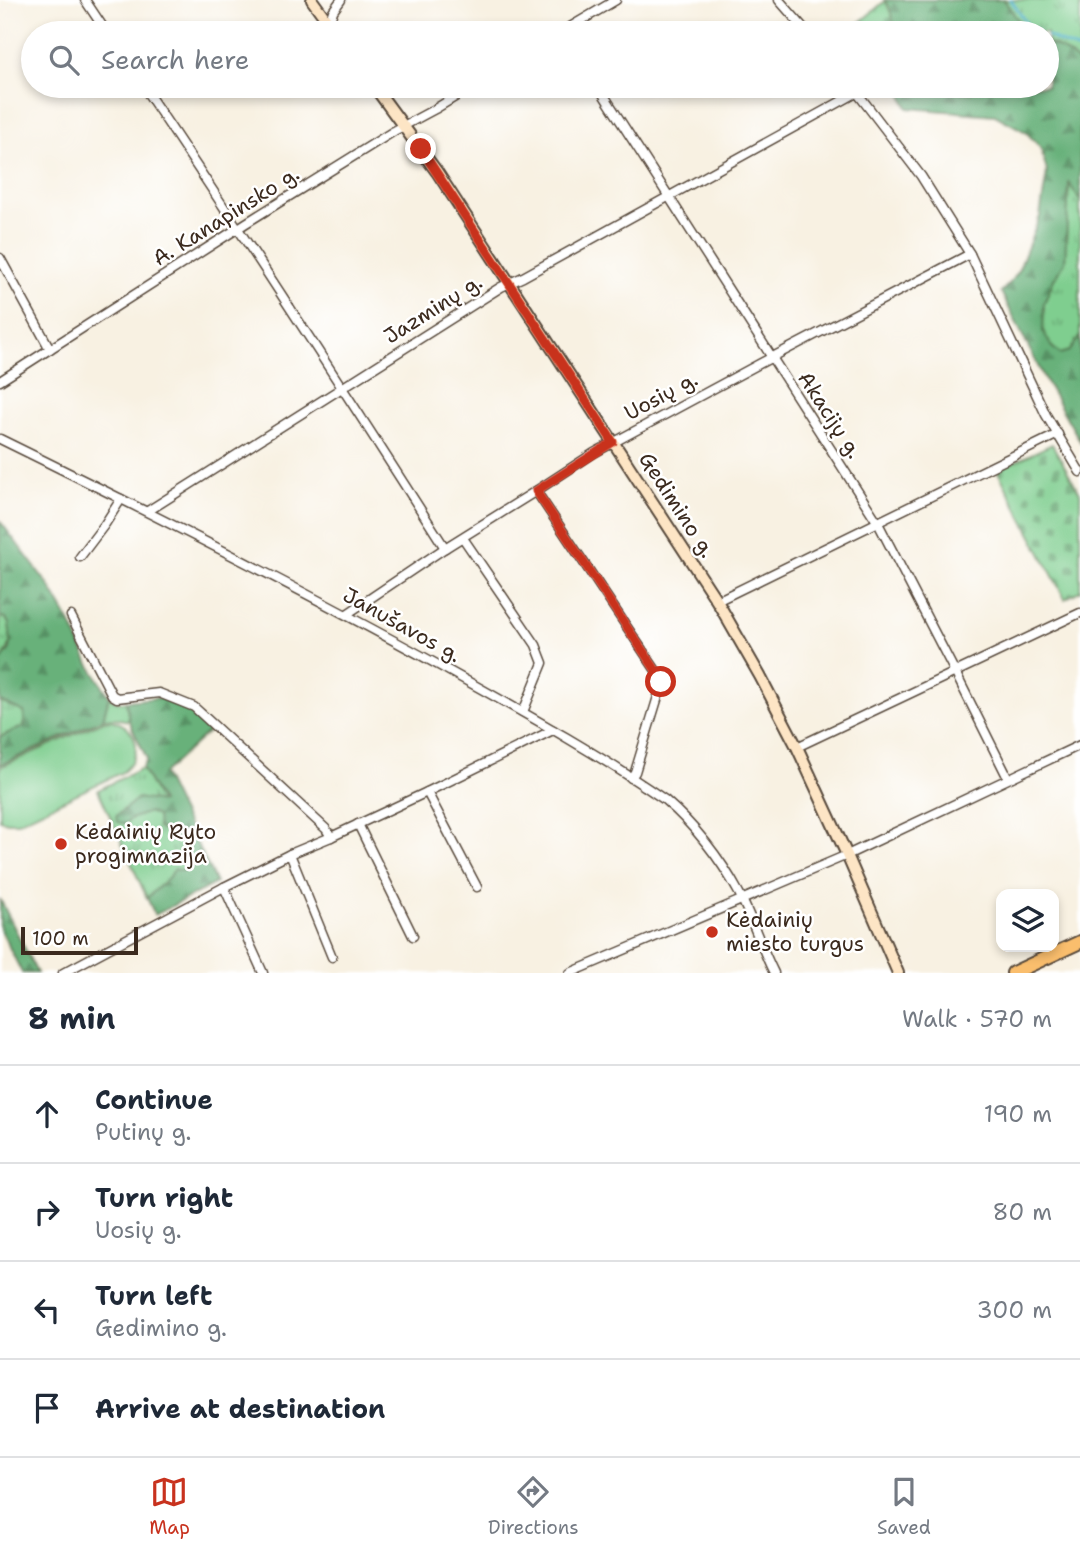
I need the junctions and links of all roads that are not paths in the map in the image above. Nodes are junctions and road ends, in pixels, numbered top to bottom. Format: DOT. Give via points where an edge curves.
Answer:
graph roads {
  1 [pos="85,0"];
  2 [pos="312,0"];
  3 [pos="341,0"];
  4 [pos="616,0"];
  5 [pos="779,0"];
  6 [pos="99,21"];
  7 [pos="326,21"];
  8 [pos="332,21"];
  9 [pos="582,21"];
  10 [pos="797,21"];
  11 [pos="151,98"];
  12 [pos="383,98"];
  13 [pos="453,98"];
  14 [pos="606,98"];
  15 [pos="839,98"];
  16 [pos="862,98"];
  17 [pos="404,127"];
  18 [pos="668,197"];
  19 [pos="239,228"];
  20 [pos="970,254"];
  21 [pos="0,258"];
  22 [pos="509,283"];
  23 [pos="50,349"];
  24 [pos="772,358"];
  25 [pos="0,381"];
  26 [pos="343,387"];
  27 [pos="1058,434"];
  28 [pos="0,439"];
  29 [pos="613,442"];
  30 [pos="1080,472"];
  31 [pos="536,491"];
  32 [pos="121,499"];
  33 [pos="148,511"];
  34 [pos="878,523"];
  35 [pos="463,538"];
  36 [pos="445,548"];
  37 [pos="80,557"];
  38 [pos="717,601"];
  39 [pos="1080,613"];
  40 [pos="347,614"];
  41 [pos="71,616"];
  42 [pos="955,672"];
  43 [pos="523,712"];
  44 [pos="553,730"];
  45 [pos="1080,745"];
  46 [pos="797,747"];
  47 [pos="631,778"];
  48 [pos="1008,778"];
  49 [pos="427,792"];
  50 [pos="358,824"];
  51 [pos="331,837"];
  52 [pos="290,854"];
  53 [pos="847,855"];
  54 [pos="224,887"];
  55 [pos="477,887"];
  56 [pos="741,900"];
  57 [pos="413,936"];
  58 [pos="1080,943"];
  59 [pos="332,957"];
  60 [pos="593,969"];
  61 [pos="62,973"];
  62 [pos="263,973"];
  63 [pos="570,973"];
  64 [pos="774,973"];
  65 [pos="898,973"];
  66 [pos="1013,973"];
  1 -- 6 [label="street"];
  2 -- 7 [label="main road"];
  3 -- 8 [label="street"];
  4 -- 9 [label="street"];
  5 -- 10 [label="street"];
  11 -- 19 [label="street"];
  12 -- 17 [label="main road, Gedimino g."];
  13 -- 17 [label="street, A. Kanapinsko g."];
  14 -- 18 [label="street, Akacijų g."];
  15 -- 18 [label="street, Jazminų g."];
  16 -- 20 [label="street" via="921,176"];
  17 -- 19 [label="street, A. Kanapinsko g."];
  17 -- 22 [label="main road, Gedimino g."];
  18 -- 22 [label="street, Jazminų g."];
  18 -- 24 [label="street, Akacijų g."];
  19 -- 23 [label="street, A. Kanapinsko g."];
  19 -- 26 [label="street"];
  20 -- 24 [label="street, Uosių g."];
  20 -- 27 [label="street"];
  21 -- 23 [label="street"];
  22 -- 26 [label="street, Jazminų g."];
  22 -- 29 [label="main road, Gedimino g."];
  23 -- 25 [label="street, A. Kanapinsko g."];
  24 -- 29 [label="street, Uosių g."];
  24 -- 34 [label="street, Akacijų g."];
  26 -- 33 [label="street, Jazminų g."];
  26 -- 36 [label="street"];
  27 -- 30 [label="street"];
  27 -- 34 [label="street"];
  28 -- 32 [label="street, Janušavos g."];
  29 -- 31 [label="street, Uosių g."];
  29 -- 38 [label="main road, Gedimino g."];
  31 -- 35 [label="street, Uosių g."];
  31 -- 47 [label="street" via="659,675 660,690"];
  32 -- 33 [label="street, Janušavos g."];
  32 -- 37 [label="street"];
  33 -- 40 [label="street, Janušavos g."];
  34 -- 38 [label="street"];
  34 -- 42 [label="street, Akacijų g."];
  35 -- 36 [label="street, Uosių g."];
  35 -- 43 [label="street" via="536,645 543,663"];
  36 -- 40 [label="street, Uosių g."];
  38 -- 46 [label="main road, Gedimino g."];
  39 -- 42 [label="street"];
  40 -- 43 [label="street, Janušavos g."];
  41 -- 51 [label="street" via="112,695 159,693 194,707"];
  42 -- 46 [label="street"];
  42 -- 48 [label="street, Akacijų g."];
  43 -- 44 [label="street, Janušavos g."];
  44 -- 47 [label="street, Janušavos g."];
  44 -- 49 [label="street"];
  45 -- 48 [label="street"];
  46 -- 53 [label="main road, Gedimino g."];
  47 -- 56 [label="street, Janušavos g." via="688,821"];
  48 -- 53 [label="street"];
  49 -- 50 [label="street"];
  49 -- 55 [label="street"];
  50 -- 51 [label="street"];
  50 -- 57 [label="street"];
  51 -- 52 [label="street"];
  52 -- 54 [label="street"];
  52 -- 59 [label="street"];
  53 -- 56 [label="street"];
  53 -- 65 [label="main road, Gedimino g."];
  54 -- 61 [label="street"];
  54 -- 62 [label="street"];
  56 -- 60 [label="street"];
  56 -- 64 [label="street, Janušavos g."];
  58 -- 66 [label="main road"];
  60 -- 63 [label="street"];
}
